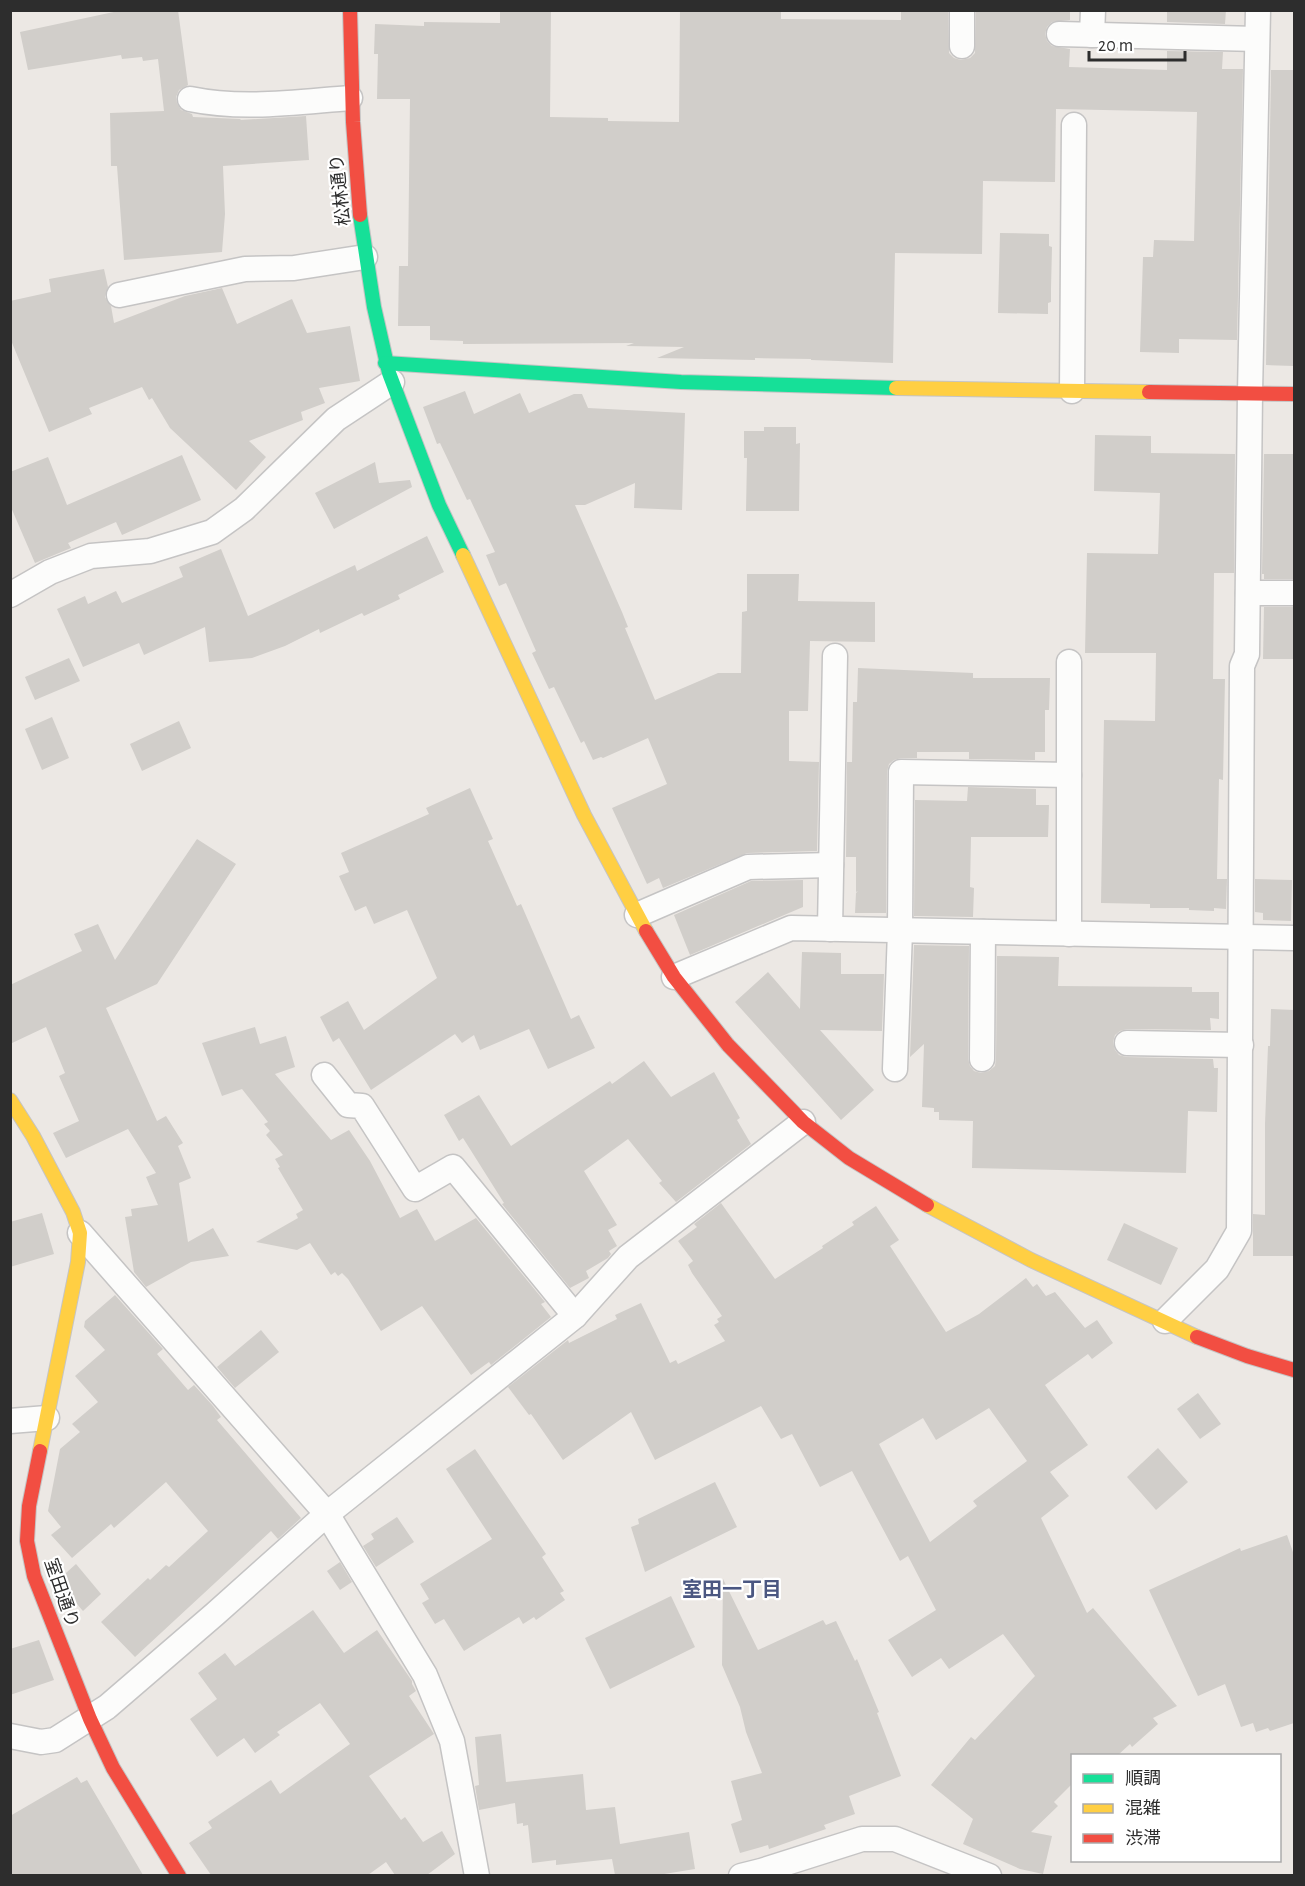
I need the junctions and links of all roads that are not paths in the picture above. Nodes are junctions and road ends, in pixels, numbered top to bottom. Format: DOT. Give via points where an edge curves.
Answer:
graph roads {
  1 [pos="350,10"];
  2 [pos="962,10"];
  3 [pos="1093,10"];
  4 [pos="1258,10"];
  5 [pos="1059,34"];
  6 [pos="1092,35"];
  7 [pos="1257,39"];
  8 [pos="962,46"];
  9 [pos="350,98"];
  10 [pos="190,99"];
  11 [pos="1074,125"];
  12 [pos="364,257"];
  13 [pos="119,295"];
  14 [pos="388,373"];
  15 [pos="1072,391"];
  16 [pos="1250,393"];
  17 [pos="1294,394"];
  18 [pos="1248,593"];
  19 [pos="1294,593"];
  20 [pos="10,595"];
  21 [pos="835,657"];
  22 [pos="1069,662"];
  23 [pos="1069,775"];
  24 [pos="831,865"];
  25 [pos="637,915"];
  26 [pos="830,929"];
  27 [pos="900,931"];
  28 [pos="983,932"];
  29 [pos="1069,934"];
  30 [pos="1241,937"];
  31 [pos="1294,938"];
  32 [pos="674,977"];
  33 [pos="1127,1043"];
  34 [pos="1241,1045"];
  35 [pos="982,1059"];
  36 [pos="895,1069"];
  37 [pos="324,1075"];
  38 [pos="10,1100"];
  39 [pos="803,1122"];
  40 [pos="80,1233"];
  41 [pos="576,1316"];
  42 [pos="1165,1321"];
  43 [pos="1294,1370"];
  44 [pos="47,1418"];
  45 [pos="10,1421"];
  46 [pos="327,1514"];
  47 [pos="90,1719"];
  48 [pos="10,1736"];
  49 [pos="179,1875"];
  50 [pos="477,1875"];
  51 [pos="741,1875"];
  52 [pos="989,1875"];
  1 -- 9 [label="street, 松林通り"];
  2 -- 8 [label="street"];
  3 -- 6 [label="street"];
  4 -- 7 [label="street"];
  5 -- 6 [label="street"];
  6 -- 7 [label="street"];
  7 -- 16 [label="street"];
  9 -- 10 [label="street" via="248,105"];
  9 -- 12 [label="street, 松林通り"];
  11 -- 15 [label="street"];
  12 -- 13 [label="street" via="294,268 245,269"];
  12 -- 14 [label="street, 松林通り"];
  14 -- 15 [label="street"];
  14 -- 20 [label="street" via="244,509 212,532 150,551 92,556 50,572"];
  14 -- 25 [label="street, 松林通り" via="439,505 575,795"];
  15 -- 16 [label="street"];
  16 -- 17 [label="street"];
  16 -- 18 [label="street"];
  18 -- 19 [label="street"];
  18 -- 30 [label="street" via="1247,654 1242,666"];
  21 -- 24 [label="street"];
  22 -- 23 [label="street"];
  23 -- 27 [label="street" via="901,772"];
  23 -- 29 [label="street"];
  24 -- 25 [label="street" via="748,867"];
  24 -- 26 [label="street"];
  25 -- 32 [label="street, 松林通り"];
  26 -- 27 [label="street"];
  26 -- 32 [label="street" via="791,928"];
  27 -- 28 [label="street"];
  27 -- 36 [label="street"];
  28 -- 29 [label="street"];
  28 -- 35 [label="street"];
  29 -- 30 [label="street"];
  30 -- 31 [label="street"];
  30 -- 34 [label="street"];
  32 -- 39 [label="street, 松林通り" via="729,1045"];
  33 -- 34 [label="street"];
  34 -- 42 [label="street" via="1239,1231 1217,1269"];
  37 -- 41 [label="street" via="348,1106 362,1106 415,1189 453,1167"];
  38 -- 40 [label="street, 室田通り" via="73,1212"];
  39 -- 41 [label="street" via="628,1257"];
  39 -- 42 [label="street, 松林通り" via="849,1158 905,1193 1031,1260"];
  40 -- 44 [label="street, 室田通り" via="78,1262"];
  40 -- 46 [label="street"];
  41 -- 46 [label="street"];
  42 -- 43 [label="street, 松林通り" via="1201,1339"];
  44 -- 45 [label="street"];
  44 -- 47 [label="street, 室田通り" via="29,1506 27,1541 34,1576"];
  46 -- 47 [label="street"];
  46 -- 50 [label="street" via="425,1675 452,1741"];
  47 -- 48 [label="street" via="55,1740 41,1742"];
  47 -- 49 [label="street, 室田通り" via="113,1768"];
  51 -- 52 [label="street" via="862,1839 894,1839"];
}
